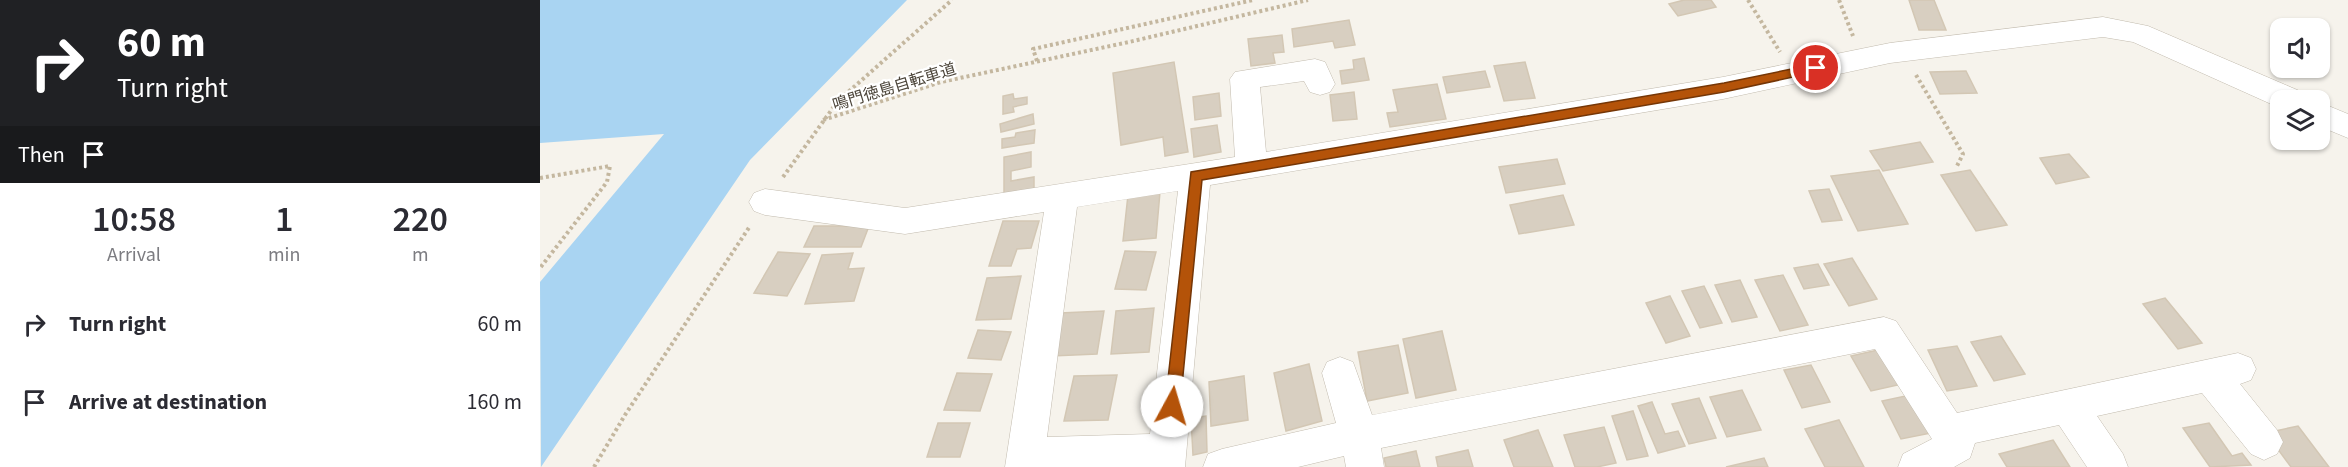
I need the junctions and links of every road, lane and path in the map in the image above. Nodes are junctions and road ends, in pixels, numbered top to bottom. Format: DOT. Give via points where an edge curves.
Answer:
graph roads {
  1 [pos="952,0"];
  2 [pos="1253,0"];
  3 [pos="1308,0"];
  4 [pos="1748,0"];
  5 [pos="1839,0"];
  6 [pos="1902,52"];
  7 [pos="1862,59"];
  8 [pos="1037,61"];
  9 [pos="1317,69"];
  10 [pos="1793,73"];
  11 [pos="2270,91"];
  12 [pos="2330,118"];
  13 [pos="822,120"];
  14 [pos="2348,127"];
  15 [pos="1251,167"];
  16 [pos="1956,168"];
  17 [pos="1195,176"];
  18 [pos="540,178"];
  19 [pos="1062,196"];
  20 [pos="765,202"];
  21 [pos="540,268"];
  22 [pos="1340,373"];
  23 [pos="2068,406"];
  24 [pos="1948,432"];
  25 [pos="2264,442"];
  26 [pos="1362,451"];
  27 [pos="1167,459"];
  28 [pos="1025,461"];
  29 [pos="594,467"];
  30 [pos="1222,467"];
  31 [pos="1917,467"];
  32 [pos="2109,467"];
  1 -- 13 [label="path" via="876,65"];
  2 -- 8 [label="path" via="1033,49"];
  3 -- 8 [label="path, 鳴門徳島自転車道"];
  4 -- 10 [label="path"];
  5 -- 7 [label="path"];
  6 -- 7 [label="street"];
  6 -- 11 [label="street" via="2103,27 2138,33"];
  6 -- 16 [label="path" via="1963,154"];
  7 -- 10 [label="street"];
  8 -- 13 [label="path, 鳴門徳島自転車道" via="941,82"];
  9 -- 15 [label="street" via="1245,79"];
  10 -- 15 [label="street"];
  12 -- 14 [label="street"];
  13 -- 20 [label="path, 鳴門徳島自転車道"];
  15 -- 17 [label="street"];
  17 -- 19 [label="street"];
  17 -- 27 [label="street"];
  18 -- 21 [label="path" via="610,166 607,182"];
  19 -- 20 [label="street" via="905,221"];
  19 -- 28 [label="street"];
  20 -- 29 [label="path, 鳴門徳島自転車道"];
  22 -- 26 [label="street"];
  23 -- 24 [label="street"];
  23 -- 25 [label="street" via="2224,372"];
  23 -- 32 [label="street"];
  24 -- 26 [label="street" via="1884,332"];
  24 -- 31 [label="street" via="1957,445"];
  26 -- 30 [label="street"];
  27 -- 28 [label="street"];
}
